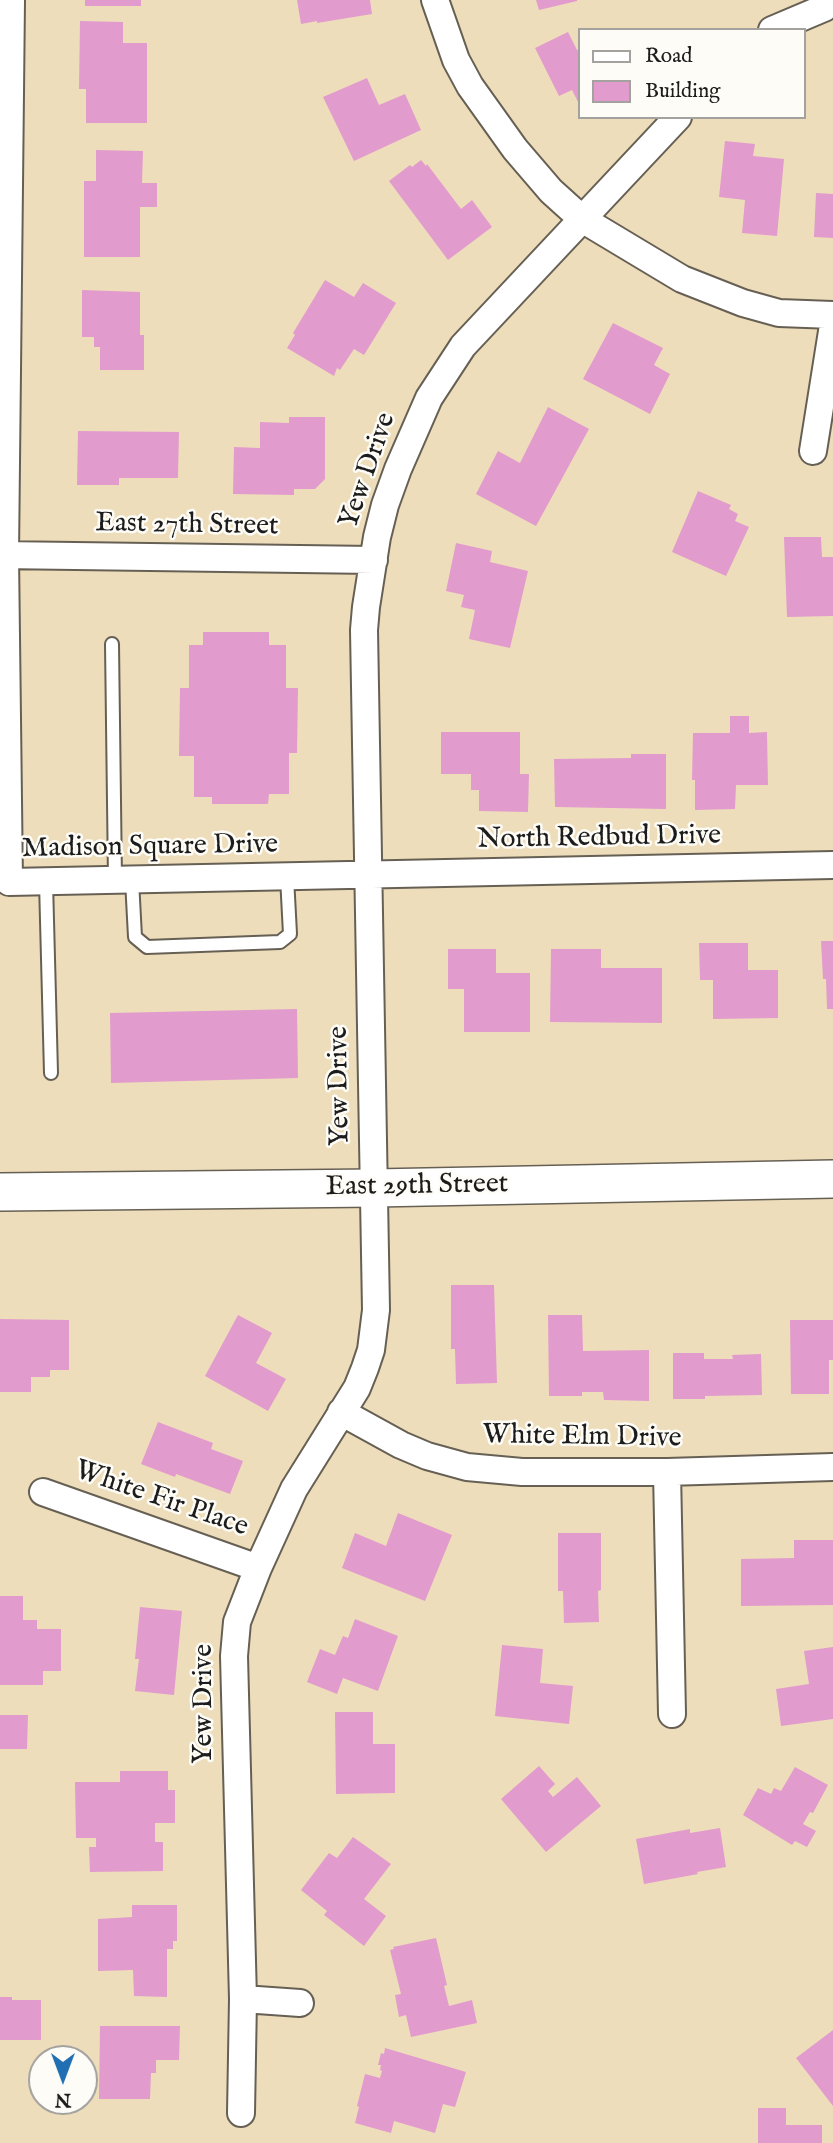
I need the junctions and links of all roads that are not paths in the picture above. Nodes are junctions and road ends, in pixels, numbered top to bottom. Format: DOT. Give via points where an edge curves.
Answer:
graph roads {
  1 [pos="10,0"];
  2 [pos="435,0"];
  3 [pos="824,8"];
  4 [pos="777,28"];
  5 [pos="676,119"];
  6 [pos="582,219"];
  7 [pos="833,315"];
  8 [pos="833,325"];
  9 [pos="813,451"];
  10 [pos="3,555"];
  11 [pos="374,560"];
  12 [pos="111,644"];
  13 [pos="3,661"];
  14 [pos="833,865"];
  15 [pos="367,875"];
  16 [pos="287,877"];
  17 [pos="123,880"];
  18 [pos="46,881"];
  19 [pos="5,884"];
  20 [pos="51,1073"];
  21 [pos="833,1179"];
  22 [pos="375,1188"];
  23 [pos="0,1192"];
  24 [pos="341,1412"];
  25 [pos="833,1467"];
  26 [pos="667,1472"];
  27 [pos="43,1493"];
  28 [pos="258,1568"];
  29 [pos="672,1714"];
  30 [pos="243,1999"];
  31 [pos="300,2003"];
  32 [pos="242,2113"];
  1 -- 10 [label="street, Madison Square Drive"];
  2 -- 6 [label="street" via="470,86 514,149"];
  3 -- 4 [label="street"];
  5 -- 6 [label="street, Yew Drive"];
  6 -- 7 [label="street" via="682,279 743,303 779,313"];
  6 -- 11 [label="street, Yew Drive" via="463,346 429,398 389,493"];
  8 -- 9 [label="street"];
  10 -- 11 [label="street, East 27th Street"];
  10 -- 13 [label="street, Madison Square Drive"];
  11 -- 15 [label="street, Yew Drive" via="364,630"];
  12 -- 17 [label="lane"];
  13 -- 19 [label="street, Madison Square Drive"];
  14 -- 15 [label="street, North Redbud Drive"];
  15 -- 16 [label="street, Madison Square Drive"];
  15 -- 22 [label="street, Yew Drive"];
  16 -- 17 [label="street, Madison Square Drive"];
  16 -- 17 [label="lane" via="290,934 280,942 147,947 135,937"];
  17 -- 18 [label="street, Madison Square Drive"];
  18 -- 19 [label="street, Madison Square Drive"];
  18 -- 20 [label="lane"];
  21 -- 22 [label="main road, East 29th Street"];
  22 -- 23 [label="main road, East 29th Street"];
  22 -- 24 [label="street, Yew Drive" via="376,1310 371,1350 357,1388"];
  24 -- 26 [label="street, White Elm Drive" via="418,1453 467,1467 523,1472"];
  24 -- 28 [label="street, Yew Drive" via="294,1489"];
  25 -- 26 [label="street, White Elm Drive"];
  26 -- 29 [label="street"];
  27 -- 28 [label="street, White Fir Place"];
  28 -- 30 [label="street, Yew Drive" via="237,1622 234,1656"];
  30 -- 31 [label="street"];
  30 -- 32 [label="street, Yew Drive"];
}
